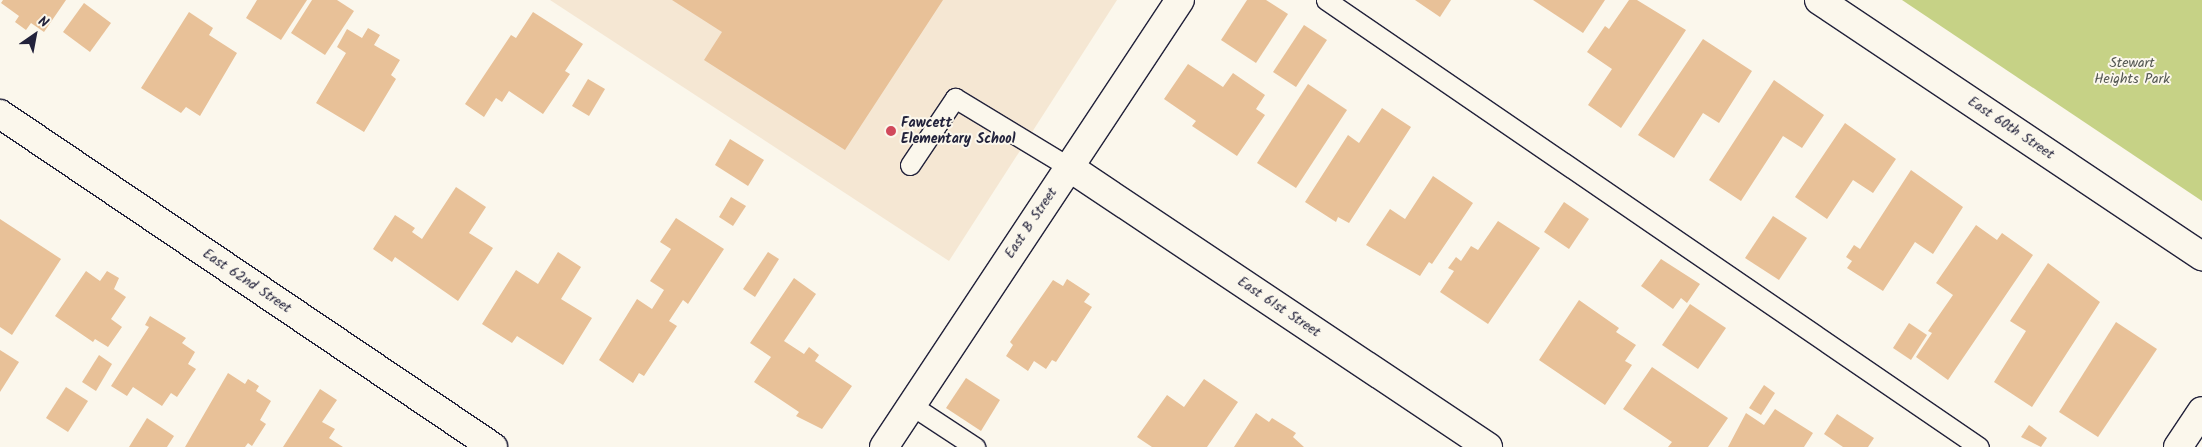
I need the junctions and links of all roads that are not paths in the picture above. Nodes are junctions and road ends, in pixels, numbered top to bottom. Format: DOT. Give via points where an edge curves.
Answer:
graph roads {
  1 [pos="1180,0"];
  2 [pos="1326,0"];
  3 [pos="1819,0"];
  4 [pos="0,114"];
  5 [pos="910,165"];
  6 [pos="1069,167"];
  7 [pos="2202,256"];
  8 [pos="911,405"];
  9 [pos="2202,411"];
  10 [pos="493,447"];
  11 [pos="884,447"];
  12 [pos="975,447"];
  13 [pos="1488,447"];
  14 [pos="1979,447"];
  15 [pos="2178,447"];
  1 -- 6 [label="street, East B Street"];
  2 -- 14 [label="lane"];
  3 -- 7 [label="street, East 60th Street"];
  4 -- 10 [label="street, East 62nd Street"];
  5 -- 6 [label="lane" via="955,98"];
  6 -- 8 [label="street, East B Street"];
  6 -- 13 [label="street, East 61st Street"];
  8 -- 11 [label="street, East B Street"];
  8 -- 12 [label="lane"];
  9 -- 15 [label="street"];
}
